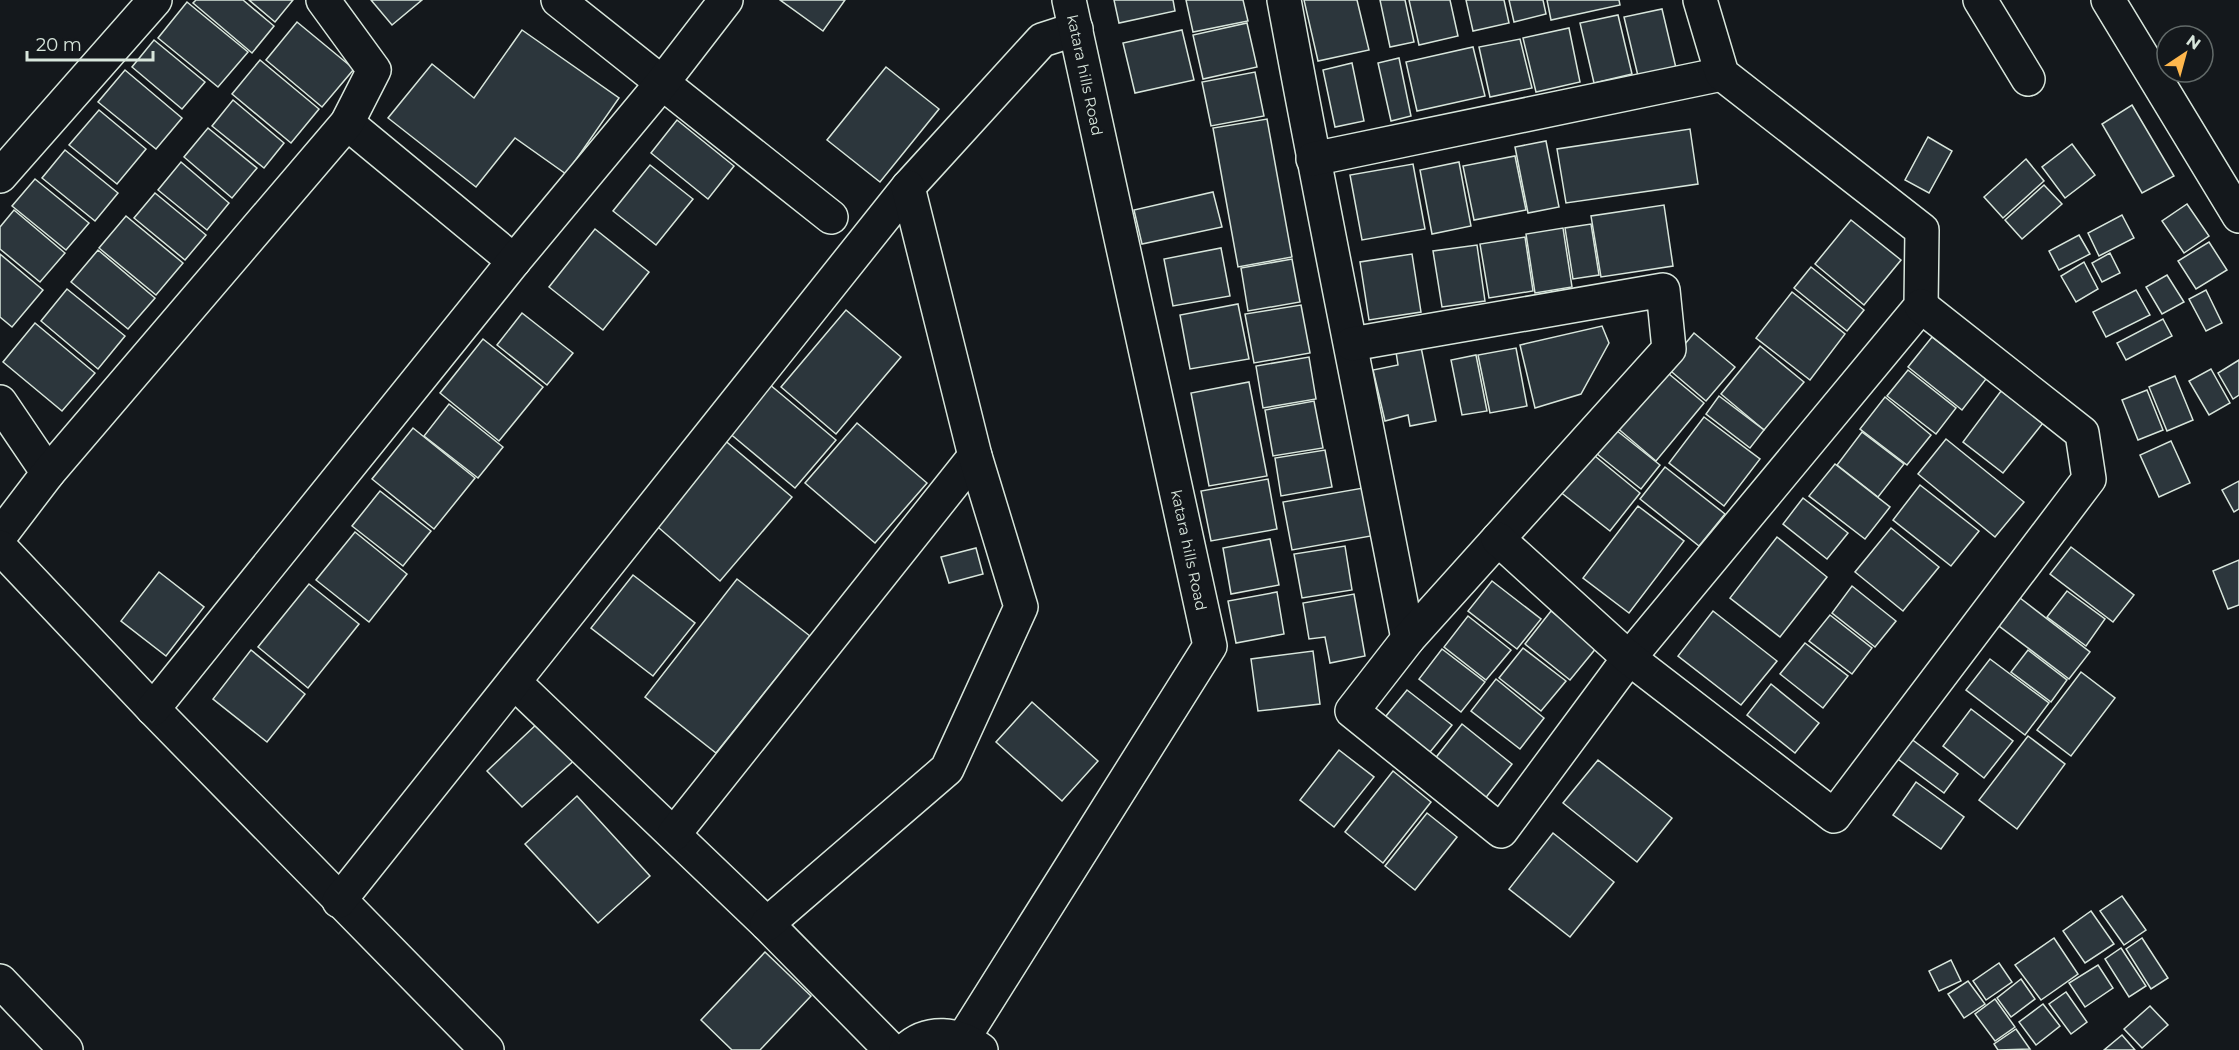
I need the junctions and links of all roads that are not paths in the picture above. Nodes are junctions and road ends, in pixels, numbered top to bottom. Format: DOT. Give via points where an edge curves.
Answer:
graph roads {
  1 [pos="154,0"];
  2 [pos="323,0"];
  3 [pos="558,0"];
  4 [pos="726,0"];
  5 [pos="1284,0"];
  6 [pos="1700,0"];
  7 [pos="1980,0"];
  8 [pos="2108,0"];
  9 [pos="1072,15"];
  10 [pos="1722,74"];
  11 [pos="2028,79"];
  12 [pos="662,83"];
  13 [pos="347,123"];
  14 [pos="1313,159"];
  15 [pos="0,176"];
  16 [pos="908,187"];
  17 [pos="2239,216"];
  18 [pos="831,217"];
  19 [pos="514,261"];
  20 [pos="1921,306"];
  21 [pos="1352,344"];
  22 [pos="0,402"];
  23 [pos="975,456"];
  24 [pos="48,473"];
  25 [pos="0,536"];
  26 [pos="1498,538"];
  27 [pos="0,547"];
  28 [pos="1408,639"];
  29 [pos="1629,658"];
  30 [pos="514,682"];
  31 [pos="153,709"];
  32 [pos="674,834"];
  33 [pos="339,901"];
  34 [pos="767,924"];
  35 [pos="0,981"];
  36 [pos="972,1044"];
  37 [pos="66,1050"];
  38 [pos="487,1050"];
  39 [pos="891,1050"];
  40 [pos="906,1050"];
  1 -- 15 [label="street"];
  2 -- 13 [label="street" via="374,70"];
  3 -- 12 [label="street"];
  4 -- 12 [label="street"];
  5 -- 14 [label="street"];
  6 -- 10 [label="street"];
  7 -- 11 [label="street"];
  8 -- 17 [label="street"];
  9 -- 16 [label="street" via="1042,40"];
  9 -- 36 [label="street, katara hills Road" via="1210,646"];
  10 -- 14 [label="street"];
  10 -- 20 [label="street" via="1922,231"];
  12 -- 18 [label="street"];
  12 -- 19 [label="street"];
  13 -- 19 [label="street"];
  13 -- 24 [label="street"];
  14 -- 21 [label="street"];
  16 -- 23 [label="street"];
  16 -- 30 [label="street"];
  19 -- 31 [label="street"];
  20 -- 29 [label="street"];
  20 -- 29 [label="street" via="2082,433 2089,479 1834,816"];
  21 -- 26 [label="street" via="1663,290 1669,349"];
  21 -- 28 [label="street"];
  22 -- 24 [label="street"];
  23 -- 32 [label="street"];
  23 -- 34 [label="street" via="1021,607 947,769"];
  24 -- 25 [label="street"];
  26 -- 28 [label="street"];
  26 -- 29 [label="street"];
  27 -- 31 [label="street"];
  28 -- 29 [label="street" via="1352,711 1501,831"];
  30 -- 32 [label="street"];
  30 -- 33 [label="street"];
  31 -- 33 [label="street"];
  32 -- 34 [label="street"];
  33 -- 38 [label="street"];
  34 -- 39 [label="street"];
  35 -- 37 [label="street"];
  36 -- 40 [label="street" via="945,1035 927,1037"];
}
